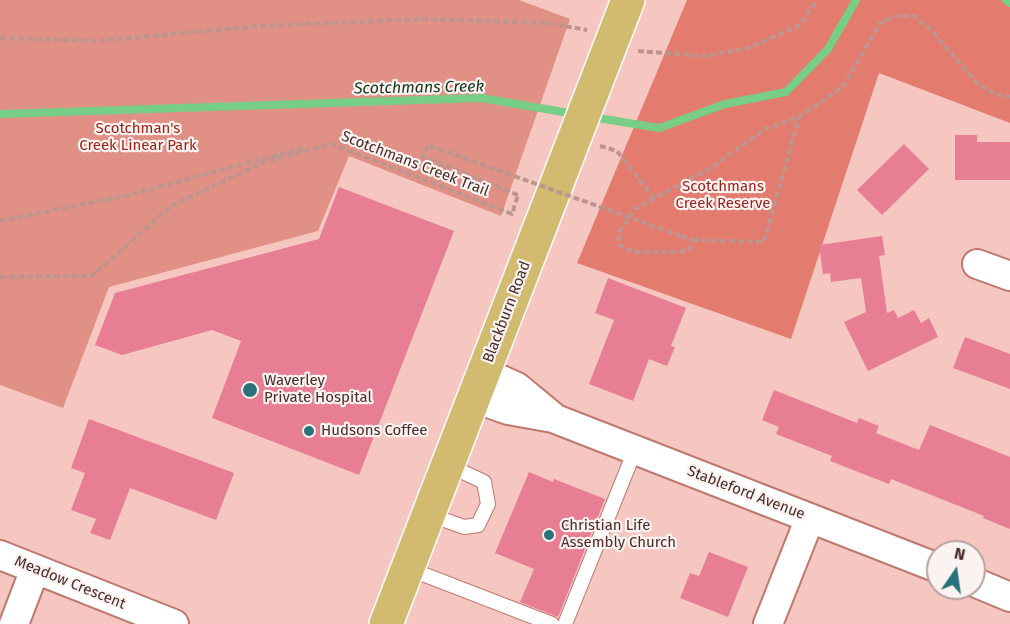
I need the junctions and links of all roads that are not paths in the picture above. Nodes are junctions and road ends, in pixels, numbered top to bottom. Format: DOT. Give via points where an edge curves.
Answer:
graph roads {
  1 [pos="628,0"];
  2 [pos="977,264"];
  3 [pos="1010,276"];
  4 [pos="479,385"];
  5 [pos="635,450"];
  6 [pos="447,465"];
  7 [pos="428,514"];
  8 [pos="810,518"];
  9 [pos="0,555"];
  10 [pos="926,563"];
  11 [pos="407,568"];
  12 [pos="35,569"];
  13 [pos="986,587"];
  14 [pos="1010,597"];
  15 [pos="14,624"];
  16 [pos="174,624"];
  17 [pos="386,624"];
  18 [pos="552,624"];
  19 [pos="565,624"];
  20 [pos="768,624"];
  1 -- 4 [label="main road, Blackburn Road"];
  2 -- 3 [label="street"];
  4 -- 5 [label="street, Stableford Avenue" via="517,387 553,418"];
  4 -- 6 [label="main road, Blackburn Road"];
  5 -- 8 [label="street, Stableford Avenue"];
  5 -- 19 [label="lane"];
  6 -- 7 [label="main road, Blackburn Road"];
  6 -- 7 [label="lane" via="484,482 488,504 478,525 464,527"];
  7 -- 11 [label="main road, Blackburn Road"];
  8 -- 10 [label="street, Stableford Avenue"];
  8 -- 20 [label="street"];
  9 -- 12 [label="street, Meadow Crescent"];
  11 -- 17 [label="main road, Blackburn Road"];
  11 -- 18 [label="lane"];
  12 -- 15 [label="street"];
  12 -- 16 [label="street, Meadow Crescent"];
  13 -- 14 [label="street"];
}
